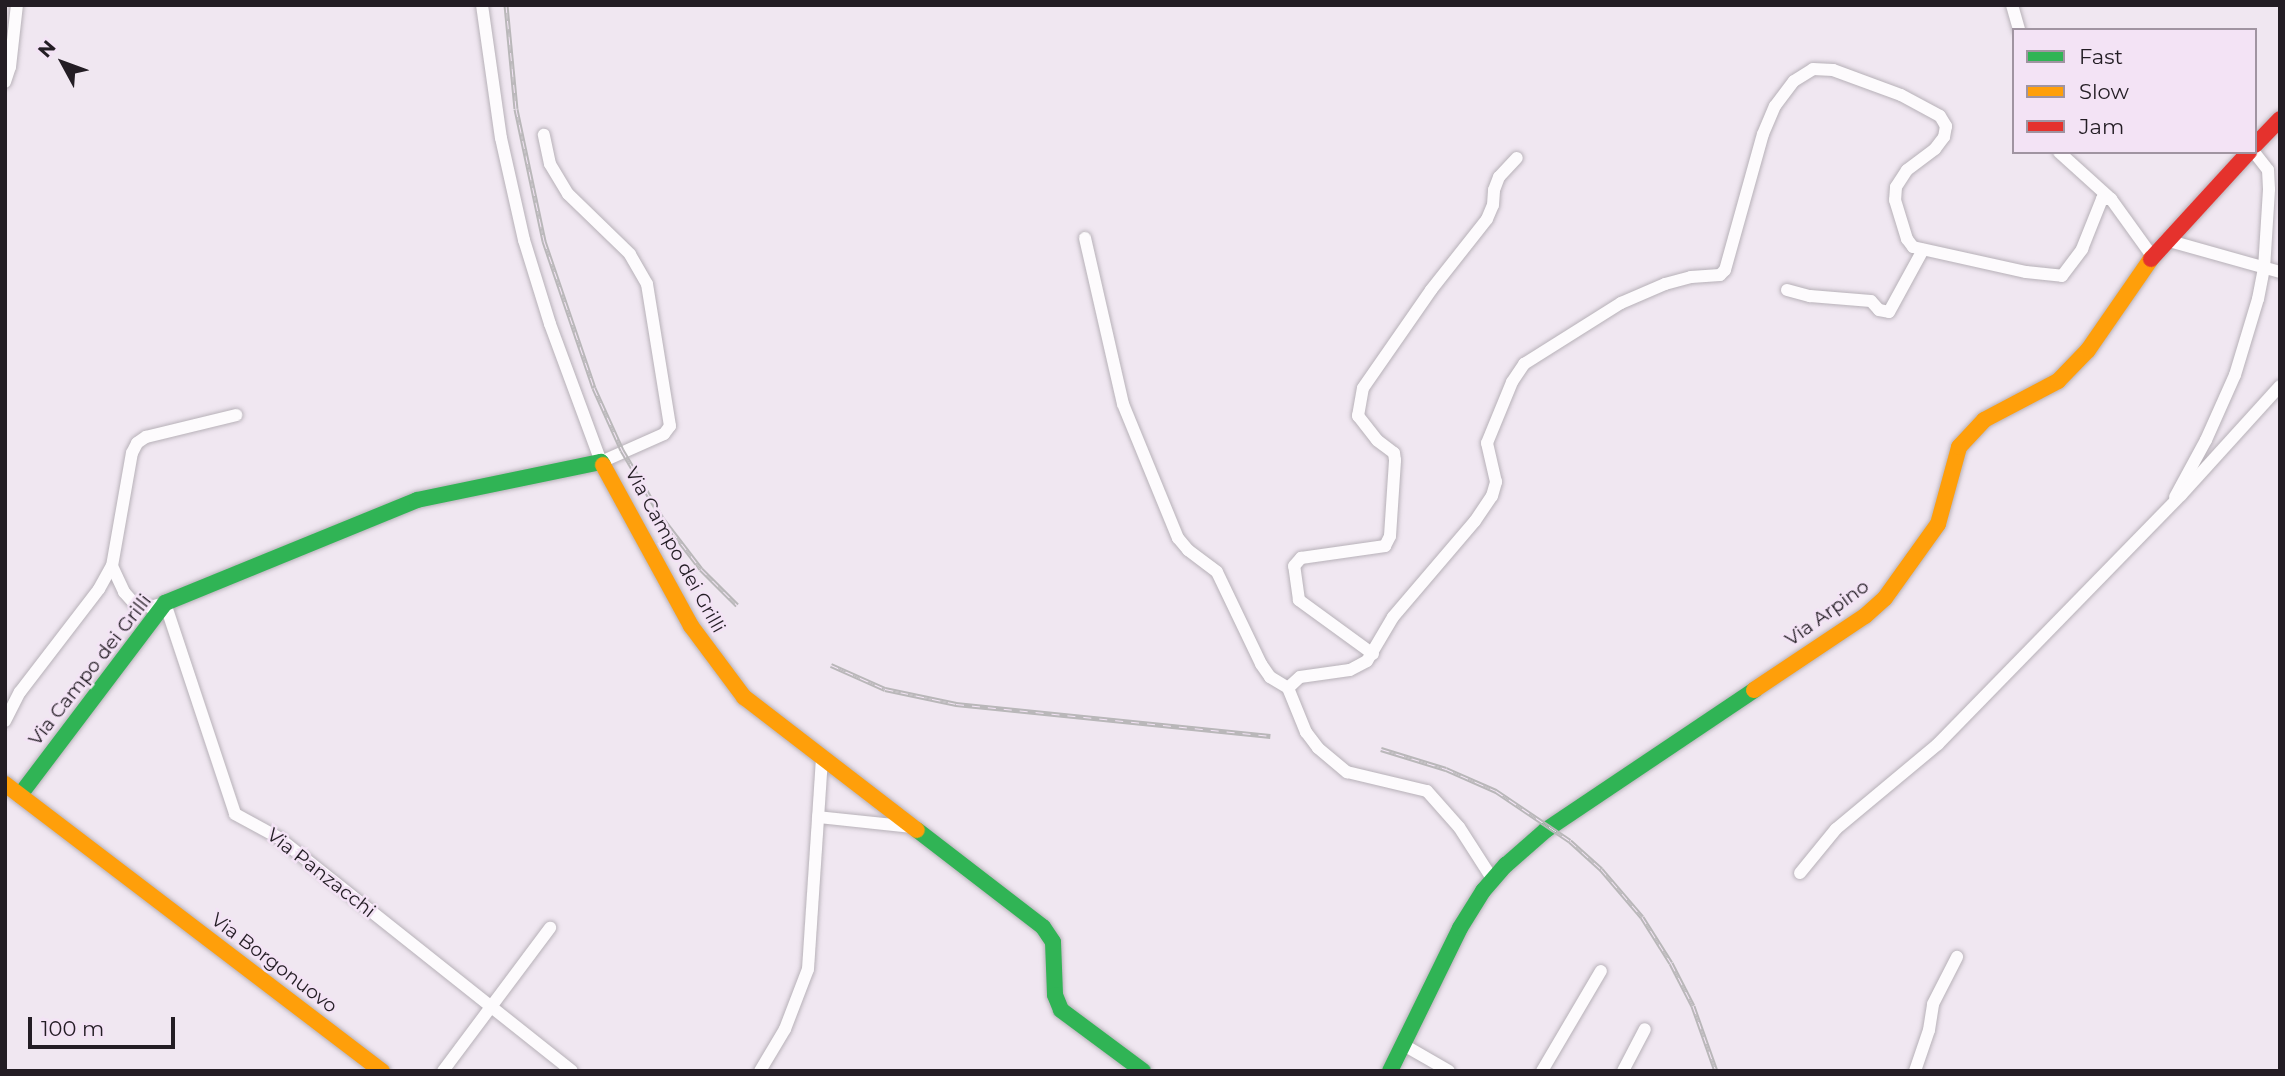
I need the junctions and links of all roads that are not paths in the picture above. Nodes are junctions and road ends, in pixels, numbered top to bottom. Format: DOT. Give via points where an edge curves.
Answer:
graph roads {
  1 [pos="17,5"];
  2 [pos="482,5"];
  3 [pos="2012,5"];
  4 [pos="2019,28"];
  5 [pos="5,82"];
  6 [pos="2280,119"];
  7 [pos="544,135"];
  8 [pos="2257,143"];
  9 [pos="2061,154"];
  10 [pos="2249,154"];
  11 [pos="2253,154"];
  12 [pos="1517,158"];
  13 [pos="2112,199"];
  14 [pos="1085,238"];
  15 [pos="2166,240"];
  16 [pos="1923,250"];
  17 [pos="2152,256"];
  18 [pos="2264,269"];
  19 [pos="2280,272"];
  20 [pos="1787,290"];
  21 [pos="2280,386"];
  22 [pos="236,415"];
  23 [pos="601,462"];
  24 [pos="2172,504"];
  25 [pos="112,566"];
  26 [pos="165,603"];
  27 [pos="1373,654"];
  28 [pos="1288,688"];
  29 [pos="5,721"];
  30 [pos="822,757"];
  31 [pos="5,784"];
  32 [pos="20,795"];
  33 [pos="818,817"];
  34 [pos="913,827"];
  35 [pos="1800,873"];
  36 [pos="1493,880"];
  37 [pos="550,928"];
  38 [pos="1956,957"];
  39 [pos="1601,971"];
  40 [pos="491,1007"];
  41 [pos="1645,1029"];
  42 [pos="1402,1044"];
  43 [pos="382,1071"];
  44 [pos="443,1071"];
  45 [pos="572,1071"];
  46 [pos="760,1071"];
  47 [pos="1143,1071"];
  48 [pos="1390,1071"];
  49 [pos="1449,1071"];
  50 [pos="1542,1071"];
  51 [pos="1623,1071"];
  52 [pos="1915,1071"];
  1 -- 5 [label="street"];
  2 -- 23 [label="street" via="498,118 520,224"];
  3 -- 4 [label="street"];
  6 -- 8 [label="street"];
  7 -- 23 [label="street" via="550,164 568,194 634,259 647,284 670,426 664,434"];
  9 -- 13 [label="street"];
  10 -- 15 [label="street, Via Arpino"];
  11 -- 18 [label="street" via="2268,170"];
  12 -- 27 [label="street" via="1499,177 1487,219 1363,388 1358,416 1394,453 1395,460 1390,536 1385,546 1301,558 1294,566 1299,600"];
  13 -- 16 [label="street" via="2102,200 2082,248 2062,276"];
  13 -- 17 [label="street"];
  14 -- 28 [label="street" via="1123,404 1168,519 1182,545 1217,572 1265,671"];
  15 -- 17 [label="street, Via Arpino"];
  15 -- 18 [label="street"];
  16 -- 20 [label="street" via="1889,312 1879,310 1871,301"];
  16 -- 27 [label="street" via="1907,239 1895,200 1896,187 1907,170 1944,137 1946,126 1940,117 1901,95 1833,70 1813,69 1802,75 1779,99 1763,134 1725,270 1720,275 1665,284 1621,303 1524,363 1487,443 1496,482 1492,496 1397,612"];
  17 -- 36 [label="street, Via Arpino" via="2088,350 2058,381 1984,420 1959,447 1938,524 1885,598 1546,830"];
  18 -- 19 [label="street"];
  18 -- 24 [label="street" via="2235,375"];
  21 -- 24 [label="street"];
  22 -- 25 [label="street" via="137,443"];
  23 -- 26 [label="street, Via Campo dei Grilli" via="411,502"];
  23 -- 30 [label="street, Via Campo dei Grilli" via="712,656 744,697"];
  24 -- 35 [label="street" via="1938,744 1836,829"];
  25 -- 26 [label="street" via="130,600 146,607"];
  25 -- 29 [label="street" via="20,692"];
  26 -- 32 [label="street, Via Campo dei Grilli"];
  26 -- 40 [label="street, Via Panzacchi" via="235,814 279,838"];
  27 -- 28 [label="street" via="1358,667 1300,677"];
  28 -- 36 [label="street" via="1306,732 1324,754 1347,772 1427,791 1459,827"];
  30 -- 33 [label="street"];
  30 -- 34 [label="street, Via Campo dei Grilli"];
  31 -- 32 [label="street, Via Borgonuovo"];
  32 -- 43 [label="street, Via Borgonuovo"];
  33 -- 34 [label="street"];
  33 -- 46 [label="street" via="808,969 788,1023"];
  34 -- 47 [label="street, Via Campo dei Grilli" via="1045,929 1053,942 1056,999 1061,1010"];
  36 -- 42 [label="street, Via Arpino" via="1452,943"];
  37 -- 40 [label="street"];
  38 -- 52 [label="street" via="1933,1004"];
  39 -- 50 [label="street"];
  40 -- 44 [label="street"];
  40 -- 45 [label="street, Via Panzacchi"];
  41 -- 51 [label="street"];
  42 -- 48 [label="street, Via Arpino"];
  42 -- 49 [label="street"];
}
